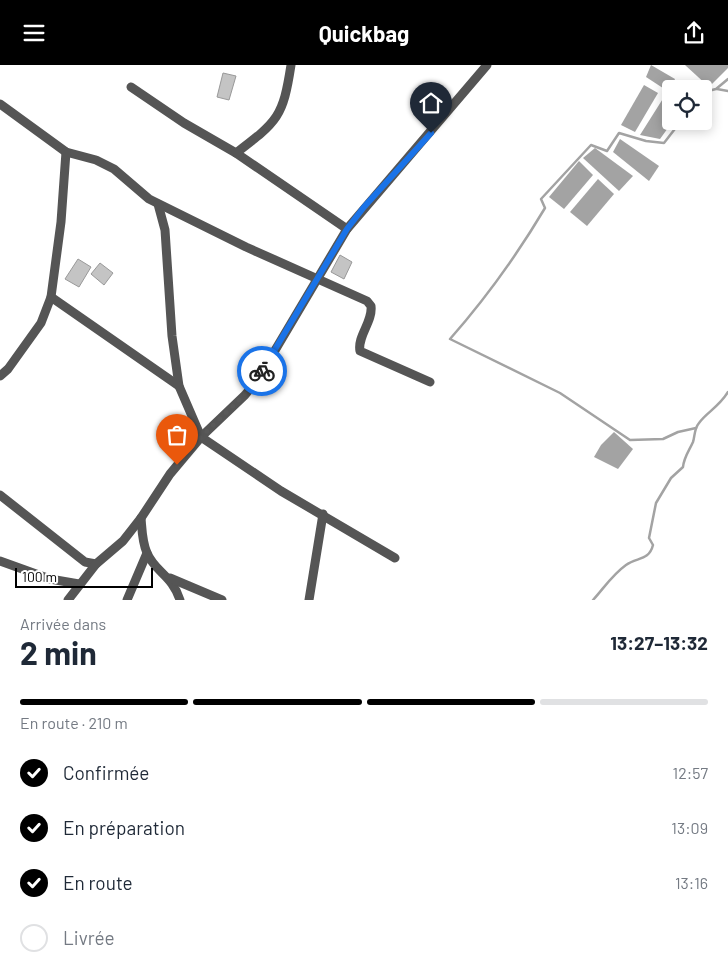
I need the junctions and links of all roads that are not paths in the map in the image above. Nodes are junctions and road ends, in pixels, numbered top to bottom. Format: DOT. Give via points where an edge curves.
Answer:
graph roads {
  1 [pos="291,65"];
  2 [pos="487,65"];
  3 [pos="131,87"];
  4 [pos="0,104"];
  5 [pos="66,152"];
  6 [pos="236,153"];
  7 [pos="158,204"];
  8 [pos="174,211"];
  9 [pos="347,229"];
  10 [pos="165,230"];
  11 [pos="316,279"];
  12 [pos="51,297"];
  13 [pos="0,376"];
  14 [pos="430,382"];
  15 [pos="179,386"];
  16 [pos="201,437"];
  17 [pos="0,495"];
  18 [pos="323,514"];
  19 [pos="141,518"];
  20 [pos="147,553"];
  21 [pos="395,558"];
  22 [pos="0,561"];
  23 [pos="96,564"];
  24 [pos="169,577"];
  25 [pos="78,584"];
  26 [pos="68,600"];
  27 [pos="127,600"];
  28 [pos="180,600"];
  29 [pos="222,600"];
  30 [pos="309,600"];
  1 -- 6 [label="street" via="280,114 265,131"];
  2 -- 9 [label="street"];
  3 -- 6 [label="street"];
  4 -- 5 [label="street"];
  5 -- 7 [label="street" via="114,169 139,193"];
  5 -- 12 [label="street"];
  6 -- 9 [label="street"];
  7 -- 8 [label="street"];
  7 -- 10 [label="street"];
  8 -- 10 [label="street"];
  8 -- 11 [label="street"];
  9 -- 11 [label="street"];
  10 -- 15 [label="street" via="172,336"];
  11 -- 14 [label="street" via="367,301 371,306 372,315 359,349 363,354"];
  11 -- 16 [label="street" via="258,379"];
  12 -- 13 [label="street" via="41,323"];
  12 -- 15 [label="street"];
  15 -- 16 [label="street"];
  16 -- 18 [label="street" via="281,491"];
  16 -- 19 [label="street" via="170,474"];
  17 -- 23 [label="street" via="85,562"];
  18 -- 21 [label="street"];
  18 -- 30 [label="street"];
  19 -- 20 [label="street"];
  19 -- 23 [label="street" via="123,541"];
  20 -- 24 [label="street"];
  20 -- 27 [label="street"];
  22 -- 25 [label="street" via="50,579"];
  23 -- 25 [label="street"];
  24 -- 28 [label="street"];
  24 -- 29 [label="street"];
  25 -- 26 [label="street"];
}
